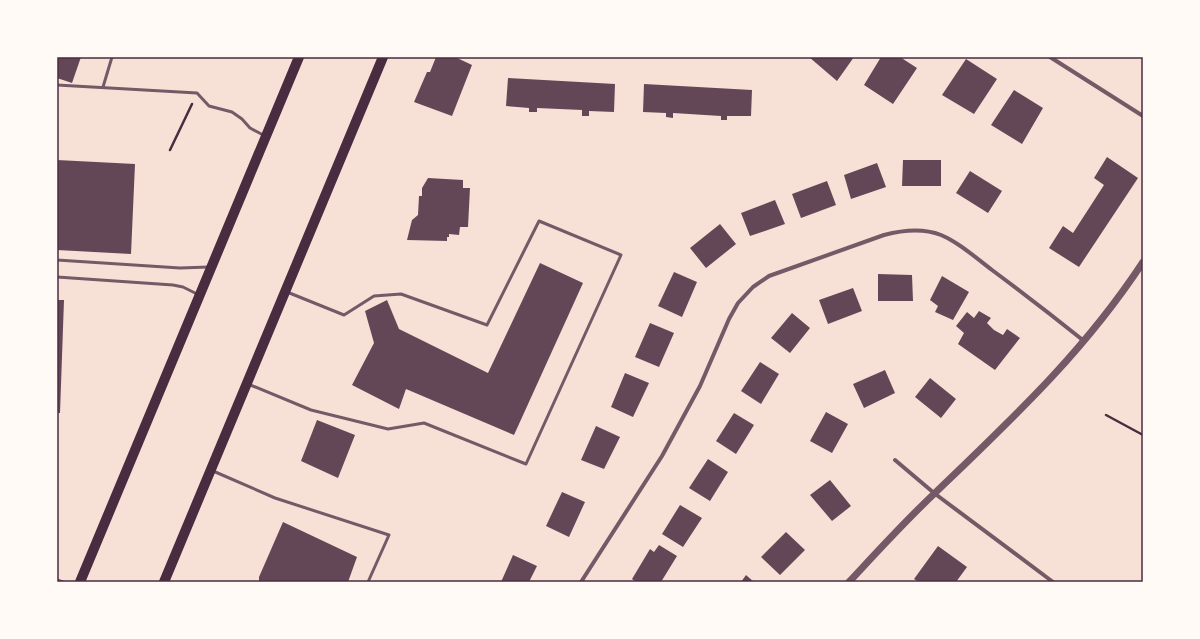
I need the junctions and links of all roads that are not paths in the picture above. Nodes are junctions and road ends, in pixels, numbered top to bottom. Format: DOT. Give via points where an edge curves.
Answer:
graph roads {
  1 [pos="112,57"];
  2 [pos="299,57"];
  3 [pos="383,57"];
  4 [pos="1050,57"];
  5 [pos="57,85"];
  6 [pos="103,87"];
  7 [pos="1143,116"];
  8 [pos="266,137"];
  9 [pos="57,260"];
  10 [pos="1143,262"];
  11 [pos="212,266"];
  12 [pos="57,277"];
  13 [pos="286,292"];
  14 [pos="200,296"];
  15 [pos="1084,341"];
  16 [pos="247,384"];
  17 [pos="895,460"];
  18 [pos="211,471"];
  19 [pos="934,493"];
  20 [pos="57,580"];
  21 [pos="63,582"];
  22 [pos="80,582"];
  23 [pos="164,582"];
  24 [pos="368,582"];
  25 [pos="580,582"];
  26 [pos="849,582"];
  27 [pos="1053,582"];
  1 -- 6 [label="lane"];
  2 -- 8 [label="main road"];
  3 -- 13 [label="main road"];
  4 -- 7 [label="street"];
  5 -- 6 [label="lane"];
  6 -- 8 [label="lane" via="197,93 210,106 232,112 250,128"];
  8 -- 11 [label="main road"];
  9 -- 11 [label="lane" via="180,268"];
  10 -- 15 [label="street"];
  11 -- 14 [label="main road"];
  12 -- 14 [label="lane" via="183,287"];
  13 -- 16 [label="main road"];
  13 -- 16 [label="lane" via="344,315 374,296 401,294 487,325 539,221 621,255 526,464 424,423 388,429 311,410"];
  14 -- 22 [label="main road"];
  15 -- 19 [label="street" via="1025,406"];
  15 -- 25 [label="street" via="962,247 941,235 922,231 902,230 884,235 769,276 753,287 738,303 700,386 662,456"];
  16 -- 18 [label="main road"];
  17 -- 19 [label="street"];
  18 -- 23 [label="main road"];
  18 -- 24 [label="lane" via="275,498 389,535"];
  19 -- 26 [label="street"];
  19 -- 27 [label="street"];
  20 -- 21 [label="lane"];
}
